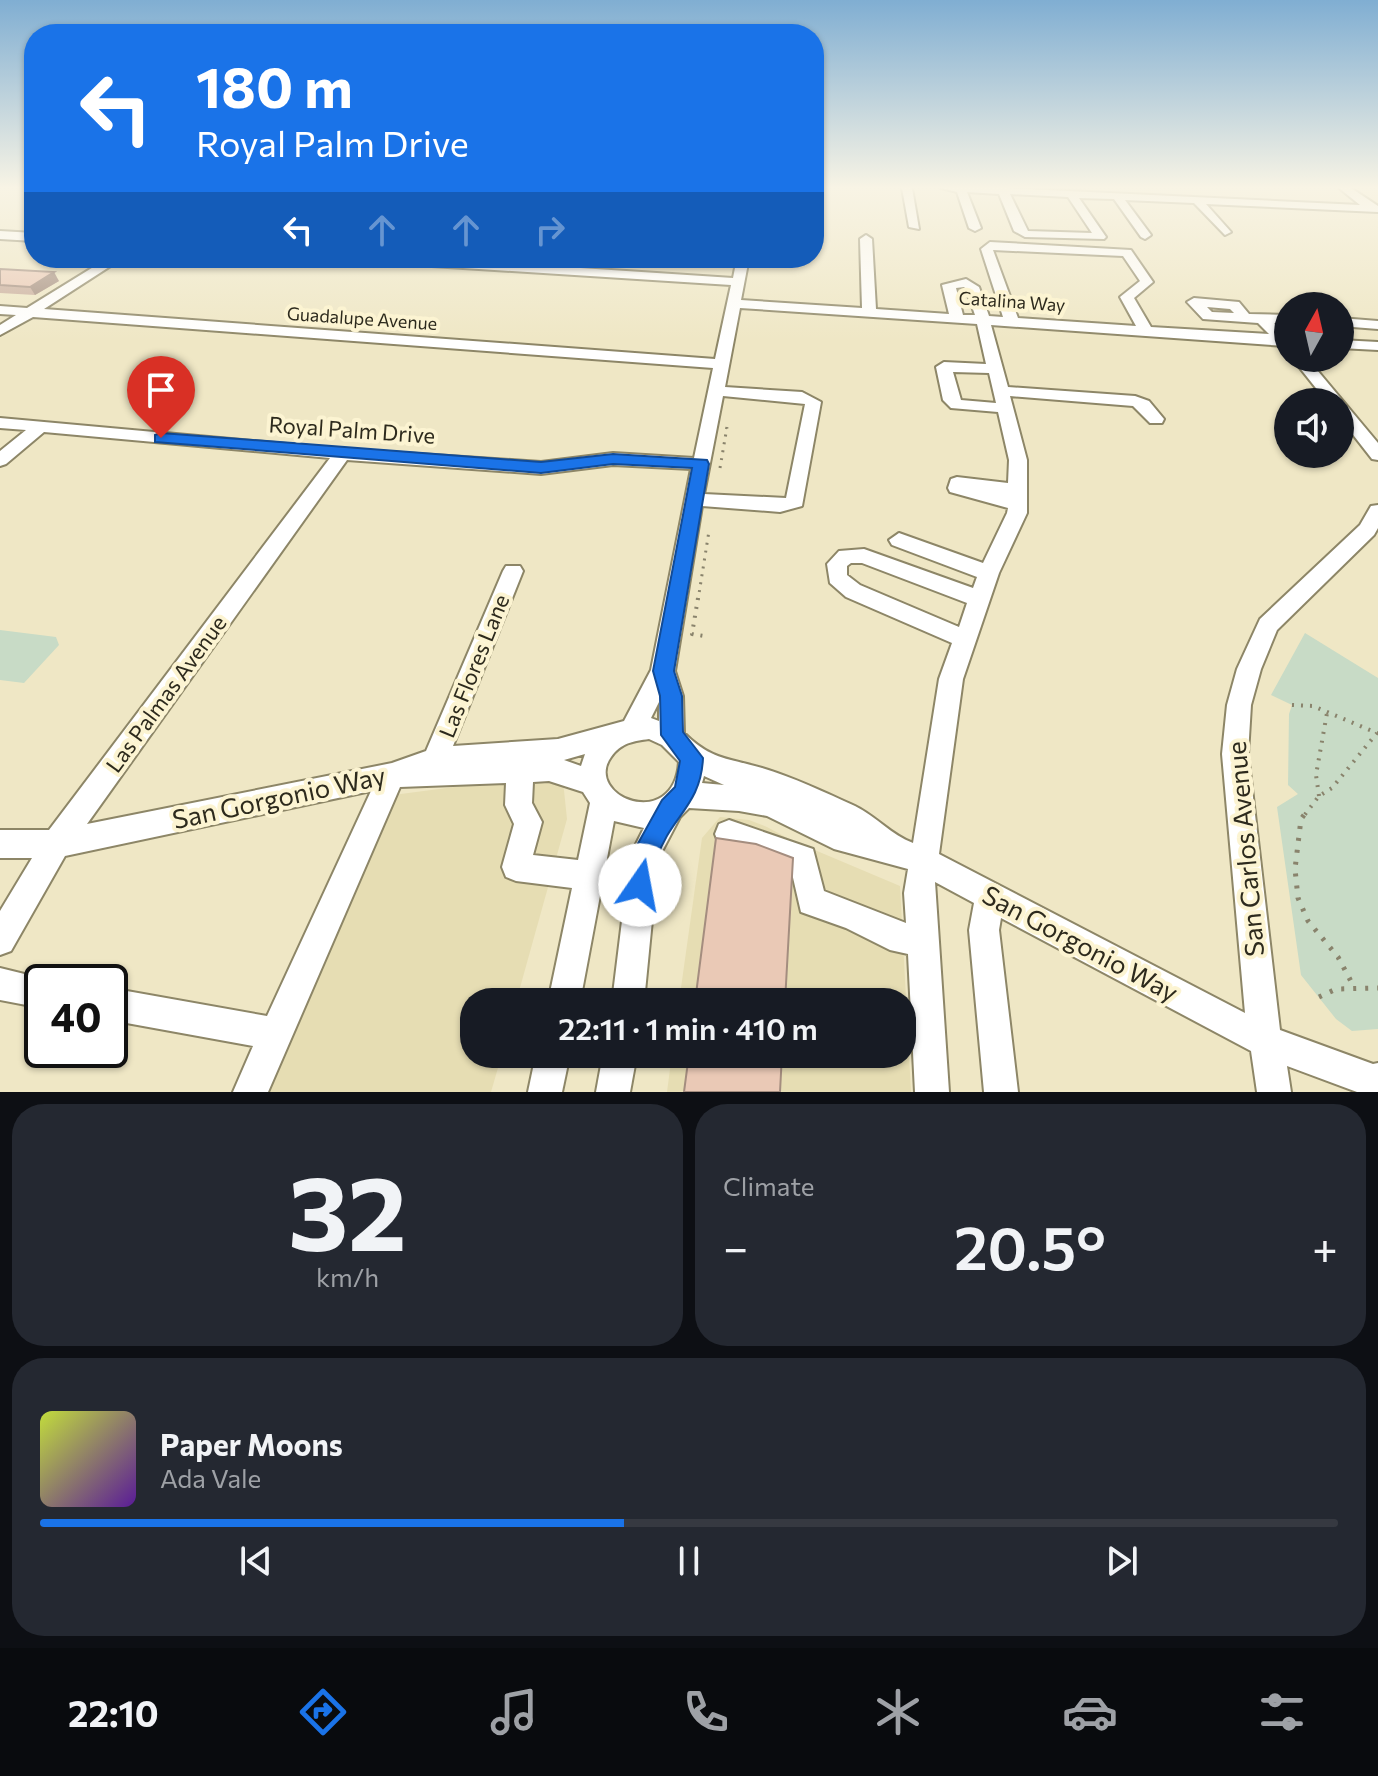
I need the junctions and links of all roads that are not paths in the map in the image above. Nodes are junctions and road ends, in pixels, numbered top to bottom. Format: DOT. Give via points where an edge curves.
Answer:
graph roads {
  1 [pos="866,239"];
  2 [pos="101,268"];
  3 [pos="523,268"];
  4 [pos="741,268"];
  5 [pos="738,282"];
  6 [pos="734,304"];
  7 [pos="0,310"];
  8 [pos="29,313"];
  9 [pos="869,313"];
  10 [pos="1245,318"];
  11 [pos="957,319"];
  12 [pos="1262,319"];
  13 [pos="1274,319"];
  14 [pos="983,320"];
  15 [pos="1012,322"];
  16 [pos="1354,323"];
  17 [pos="1378,325"];
  18 [pos="1274,330"];
  19 [pos="0,331"];
  20 [pos="1146,331"];
  21 [pos="1274,341"];
  22 [pos="1354,345"];
  23 [pos="1378,346"];
  24 [pos="721,364"];
  25 [pos="995,369"];
  26 [pos="1310,372"];
  27 [pos="1324,388"];
  28 [pos="716,391"];
  29 [pos="1003,399"];
  30 [pos="1156,419"];
  31 [pos="0,423"];
  32 [pos="1354,425"];
  33 [pos="40,427"];
  34 [pos="342,454"];
  35 [pos="1378,455"];
  36 [pos="0,460"];
  37 [pos="701,464"];
  38 [pos="967,487"];
  39 [pos="1018,497"];
  40 [pos="694,499"];
  41 [pos="1378,511"];
  42 [pos="899,540"];
  43 [pos="513,571"];
  44 [pos="989,573"];
  45 [pos="979,599"];
  46 [pos="965,639"];
  47 [pos="663,671"];
  48 [pos="625,730"];
  49 [pos="672,735"];
  50 [pos="692,758"];
  51 [pos="435,759"];
  52 [pos="520,771"];
  53 [pos="392,775"];
  54 [pos="598,792"];
  55 [pos="677,802"];
  56 [pos="814,825"];
  57 [pos="729,834"];
  58 [pos="0,844"];
  59 [pos="56,844"];
  60 [pos="894,850"];
  61 [pos="800,857"];
  62 [pos="924,861"];
  63 [pos="591,876"];
  64 [pos="990,897"];
  65 [pos="0,940"];
  66 [pos="921,941"];
  67 [pos="0,984"];
  68 [pos="567,988"];
  69 [pos="630,988"];
  70 [pos="24,989"];
  71 [pos="128,1007"];
  72 [pos="276,1034"];
  73 [pos="1265,1041"];
  74 [pos="550,1068"];
  75 [pos="617,1068"];
  76 [pos="1378,1080"];
  77 [pos="250,1092"];
  78 [pos="545,1092"];
  79 [pos="613,1092"];
  80 [pos="932,1092"];
  81 [pos="1001,1092"];
  82 [pos="1274,1092"];
  1 -- 9 [label="street"];
  2 -- 8 [label="street"];
  3 -- 5 [label="street"];
  4 -- 5 [label="street"];
  5 -- 6 [label="street"];
  6 -- 9 [label="street, Catalina Way"];
  6 -- 24 [label="street"];
  7 -- 8 [label="street, Guadalupe Avenue"];
  8 -- 19 [label="street"];
  8 -- 24 [label="street, Guadalupe Avenue"];
  9 -- 11 [label="street, Catalina Way"];
  10 -- 12 [label="street"];
  11 -- 14 [label="street, Catalina Way"];
  11 -- 14 [label="street" via="949,285 956,282 972,287"];
  12 -- 13 [label="street"];
  12 -- 18 [label="street"];
  14 -- 15 [label="street, Catalina Way"];
  14 -- 25 [label="street"];
  15 -- 20 [label="street, Catalina Way"];
  15 -- 20 [label="street" via="990,246 1127,253 1147,282 1127,297"];
  16 -- 17 [label="street"];
  20 -- 21 [label="street, Catalina Way"];
  22 -- 23 [label="street"];
  24 -- 28 [label="street"];
  25 -- 29 [label="street"];
  25 -- 29 [label="street" via="944,367 951,400 957,405"];
  26 -- 27 [label="street"];
  28 -- 37 [label="street"];
  28 -- 40 [label="street" via="813,402 795,502 780,506"];
  29 -- 30 [label="street" via="1135,401"];
  29 -- 39 [label="street" via="1018,460"];
  31 -- 33 [label="street, Royal Palm Drive"];
  32 -- 35 [label="street"];
  33 -- 34 [label="street, Royal Palm Drive"];
  33 -- 36 [label="street"];
  34 -- 37 [label="street, Royal Palm Drive" via="541,468 613,459"];
  34 -- 59 [label="street, Las Palmas Avenue"];
  37 -- 40 [label="street"];
  38 -- 39 [label="street"];
  39 -- 44 [label="street" via="1017,513"];
  40 -- 47 [label="street"];
  41 -- 73 [label="street, San Carlos Avenue" via="1367,530 1268,625 1239,705 1235,754"];
  42 -- 44 [label="street"];
  43 -- 51 [label="street, Las Flores Lane"];
  44 -- 45 [label="street"];
  45 -- 46 [label="street"];
  45 -- 46 [label="street" via="864,556 846,556 837,564 837,578 853,591"];
  46 -- 62 [label="street" via="951,679"];
  47 -- 48 [label="street"];
  47 -- 49 [label="street" via="671,696"];
  48 -- 49 [label="street"];
  48 -- 51 [label="street, San Gorgonio Way" via="558,750"];
  48 -- 54 [label="street" via="602,746 593,763"];
  49 -- 50 [label="street"];
  50 -- 55 [label="street" via="691,777"];
  50 -- 60 [label="street, San Gorgonio Way" via="728,774 762,780 849,817"];
  51 -- 53 [label="street, San Gorgonio Way"];
  52 -- 53 [label="street"];
  52 -- 54 [label="street" via="566,772"];
  52 -- 63 [label="street" via="518,805 528,822 516,867"];
  53 -- 59 [label="street, San Gorgonio Way"];
  53 -- 72 [label="street"];
  54 -- 55 [label="street" via="624,814 652,816"];
  54 -- 63 [label="street"];
  55 -- 56 [label="street, San Gorgonio Way" via="739,798 770,804"];
  55 -- 69 [label="street" via="644,856"];
  56 -- 60 [label="street, San Gorgonio Way"];
  56 -- 61 [label="street"];
  57 -- 61 [label="street"];
  58 -- 59 [label="street, San Gorgonio Way"];
  59 -- 65 [label="street, Las Palmas Avenue"];
  60 -- 62 [label="street, San Gorgonio Way"];
  61 -- 66 [label="street" via="811,902 890,935"];
  62 -- 64 [label="street, San Gorgonio Way"];
  62 -- 66 [label="street" via="918,901"];
  63 -- 68 [label="street"];
  64 -- 73 [label="street, San Gorgonio Way"];
  64 -- 81 [label="street" via="984,930"];
  66 -- 80 [label="street"];
  67 -- 70 [label="street"];
  71 -- 72 [label="street"];
  72 -- 77 [label="street"];
  73 -- 76 [label="street, San Gorgonio Way"];
  73 -- 82 [label="street, San Carlos Avenue"];
  74 -- 78 [label="street"];
  75 -- 79 [label="street"];
}
